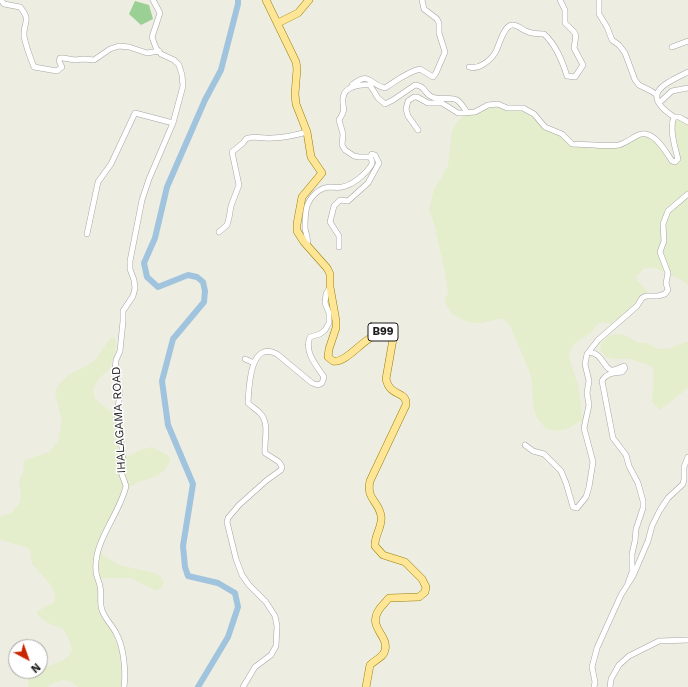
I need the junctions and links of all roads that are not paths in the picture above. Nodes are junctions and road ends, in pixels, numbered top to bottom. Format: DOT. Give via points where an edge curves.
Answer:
graph roads {
  1 [pos="1,0"];
  2 [pos="153,0"];
  3 [pos="266,0"];
  4 [pos="309,0"];
  5 [pos="422,0"];
  6 [pos="560,0"];
  7 [pos="599,0"];
  8 [pos="278,22"];
  9 [pos="688,41"];
  10 [pos="672,47"];
  11 [pos="159,51"];
  12 [pos="469,67"];
  13 [pos="688,72"];
  14 [pos="688,88"];
  15 [pos="349,89"];
  16 [pos="657,95"];
  17 [pos="658,103"];
  18 [pos="467,112"];
  19 [pos="674,117"];
  20 [pos="688,122"];
  21 [pos="173,123"];
  22 [pos="418,130"];
  23 [pos="307,132"];
  24 [pos="370,157"];
  25 [pos="688,194"];
  26 [pos="219,232"];
  27 [pos="87,234"];
  28 [pos="307,246"];
  29 [pos="339,247"];
  30 [pos="330,287"];
  31 [pos="588,352"];
  32 [pos="245,359"];
  33 [pos="254,363"];
  34 [pos="525,445"];
  35 [pos="688,458"];
  36 [pos="628,583"];
  37 [pos="688,640"];
  38 [pos="124,687"];
  39 [pos="244,687"];
  40 [pos="366,687"];
  41 [pos="594,687"];
  42 [pos="610,687"];
  1 -- 11 [label="street" via="4,4 20,7 26,14 24,37 34,67 57,70 62,67 60,58 94,60 119,46 147,53"];
  2 -- 11 [label="street" via="160,13 152,37"];
  3 -- 8 [label="main road, B99"];
  4 -- 8 [label="main road" via="298,13"];
  5 -- 15 [label="street" via="424,9 439,23 439,33 445,52 433,77 420,69 406,74 385,88 365,78"];
  6 -- 12 [label="street" via="565,10 565,23 575,32 574,48 583,65 575,78 567,76 560,55 550,39 544,34 534,34 512,24 503,33 494,54 480,66"];
  7 -- 16 [label="street" via="599,14 612,40 625,53 635,80"];
  8 -- 23 [label="main road, B99" via="296,62 296,104"];
  9 -- 10 [label="street"];
  11 -- 21 [label="street, IHALAGAMA ROAD" via="179,65 182,75 183,86"];
  13 -- 16 [label="street" via="663,85"];
  14 -- 17 [label="street" via="672,91"];
  15 -- 18 [label="street" via="361,84 370,85 385,104 419,85 432,98 457,100"];
  15 -- 24 [label="street" via="344,94 344,111 339,120 343,134 342,146 359,158"];
  16 -- 17 [label="street"];
  17 -- 19 [label="street"];
  18 -- 19 [label="street" via="475,112 493,103 507,108 523,108 534,114 545,128 562,134 572,144 618,145 640,134 646,134 652,136 675,162 678,159 674,143"];
  18 -- 22 [label="street" via="458,113 442,103 428,103 414,97 408,101 406,109"];
  19 -- 20 [label="street"];
  21 -- 27 [label="street" via="135,113 111,164 98,182"];
  21 -- 38 [label="street, IHALAGAMA ROAD" via="148,179 132,254 130,269 135,288 123,311 120,351 115,369 120,394 117,414 123,455 120,472 126,486 98,550 96,571 102,610 117,634 121,646"];
  23 -- 26 [label="street" via="271,138 250,137 232,152 239,185 231,206 230,218"];
  23 -- 28 [label="main road, B99" via="311,157 322,173 304,194 300,203 297,228"];
  24 -- 28 [label="street" via="372,164 357,179 348,185 322,189 313,195 305,214 305,229 309,241"];
  24 -- 29 [label="street" via="372,154 376,155 379,163 368,183 348,201 340,200 334,206 330,222 339,236"];
  25 -- 31 [label="street" via="668,212 663,224 664,241 660,252 668,273 668,290 665,294 642,298 637,306"];
  28 -- 30 [label="main road, B99" via="327,268 330,274"];
  30 -- 33 [label="street" via="325,303 329,323 320,334 310,337 308,343 309,352 324,377 322,383 312,383 271,350 260,353"];
  30 -- 40 [label="main road, B99" via="336,328 328,356 333,362 340,361 381,332 388,333 393,339 386,379 392,391 404,397 406,406 368,489 381,516 376,546 383,555 404,562 422,579 426,587 425,592 419,597 386,600 376,613 375,620 385,651 383,656 370,665"];
  31 -- 34 [label="street" via="585,364 589,381 589,405 584,428 593,462 588,492 577,508 573,507 561,471 544,454"];
  31 -- 36 [label="street" via="601,358 610,370 624,366 625,368 622,372 608,374 602,381 613,438 626,455 643,501"];
  32 -- 33 [label="street"];
  33 -- 39 [label="street" via="248,403 265,421 265,453 282,467 239,505 230,514 227,522 242,575 266,602 277,626 276,646 271,655 255,667"];
  35 -- 36 [label="street" via="684,467 683,484 660,510"];
  36 -- 41 [label="street" via="597,648 592,667"];
  37 -- 42 [label="street" via="659,640 629,656 619,665"];
}
